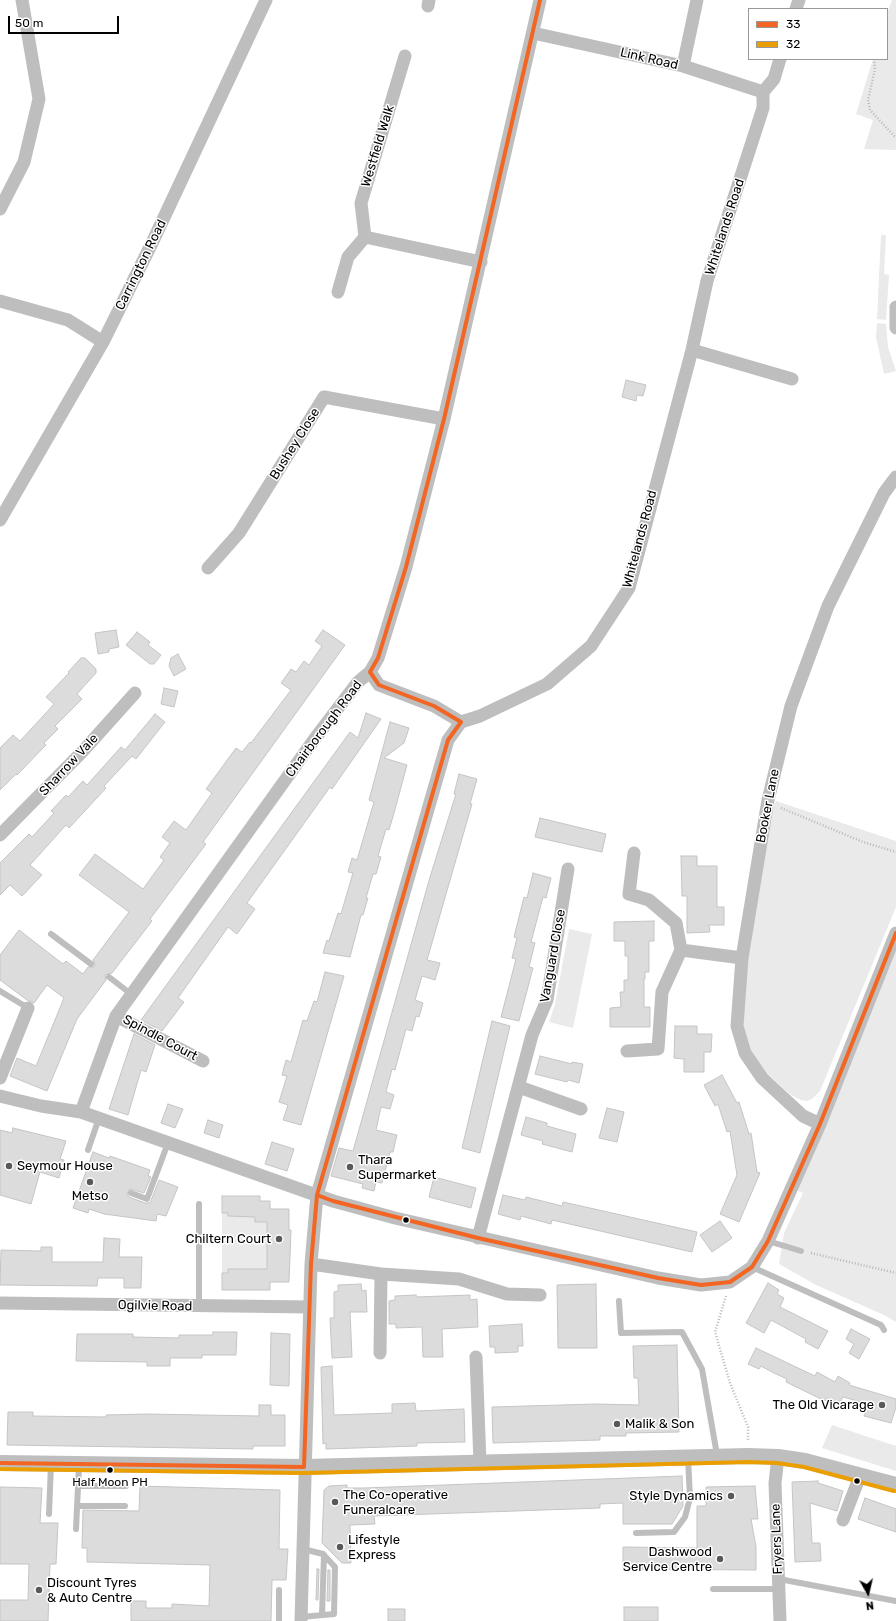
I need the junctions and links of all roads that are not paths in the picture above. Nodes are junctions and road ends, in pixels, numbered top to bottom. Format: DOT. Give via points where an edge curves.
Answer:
graph roads {
  1 [pos="22,0"];
  2 [pos="266,0"];
  3 [pos="540,0"];
  4 [pos="697,0"];
  5 [pos="533,33"];
  6 [pos="404,56"];
  7 [pos="780,60"];
  8 [pos="683,66"];
  9 [pos="763,92"];
  10 [pos="0,209"];
  11 [pos="365,237"];
  12 [pos="481,262"];
  13 [pos="338,292"];
  14 [pos="0,301"];
  15 [pos="896,307"];
  16 [pos="896,328"];
  17 [pos="103,342"];
  18 [pos="692,350"];
  19 [pos="792,379"];
  20 [pos="444,418"];
  21 [pos="896,477"];
  22 [pos="0,520"];
  23 [pos="208,568"];
  24 [pos="370,672"];
  25 [pos="135,693"];
  26 [pos="461,722"];
  27 [pos="0,835"];
  28 [pos="634,853"];
  29 [pos="568,868"];
  30 [pos="896,933"];
  31 [pos="51,934"];
  32 [pos="681,950"];
  33 [pos="742,958"];
  34 [pos="91,964"];
  35 [pos="109,977"];
  36 [pos="0,991"];
  37 [pos="132,994"];
  38 [pos="28,1008"];
  39 [pos="116,1016"];
  40 [pos="627,1051"];
  41 [pos="203,1061"];
  42 [pos="0,1078"];
  43 [pos="519,1087"];
  44 [pos="0,1096"];
  45 [pos="581,1109"];
  46 [pos="81,1112"];
  47 [pos="99,1118"];
  48 [pos="820,1124"];
  49 [pos="168,1144"];
  50 [pos="88,1150"];
  51 [pos="131,1193"];
  52 [pos="317,1195"];
  53 [pos="199,1204"];
  54 [pos="478,1238"];
  55 [pos="768,1241"];
  56 [pos="801,1251"];
  57 [pos="311,1264"];
  58 [pos="752,1267"];
  59 [pos="381,1274"];
  60 [pos="540,1295"];
  61 [pos="619,1301"];
  62 [pos="0,1303"];
  63 [pos="199,1307"];
  64 [pos="310,1307"];
  65 [pos="884,1330"];
  66 [pos="380,1353"];
  67 [pos="476,1357"];
  68 [pos="717,1457"];
  69 [pos="778,1457"];
  70 [pos="688,1458"];
  71 [pos="0,1463"];
  72 [pos="480,1463"];
  73 [pos="51,1464"];
  74 [pos="79,1464"];
  75 [pos="304,1467"];
  76 [pos="860,1476"];
  77 [pos="896,1485"];
  78 [pos="78,1486"];
  79 [pos="126,1486"];
  80 [pos="77,1506"];
  81 [pos="125,1506"];
  82 [pos="49,1514"];
  83 [pos="843,1520"];
  84 [pos="76,1529"];
  85 [pos="636,1533"];
  86 [pos="303,1549"];
  87 [pos="324,1555"];
  88 [pos="779,1584"];
  89 [pos="713,1589"];
  90 [pos="279,1590"];
  91 [pos="896,1600"];
  92 [pos="322,1615"];
  93 [pos="301,1619"];
  94 [pos="279,1621"];
  95 [pos="780,1621"];
  1 -- 10 [label="street" via="39,100 24,162"];
  2 -- 17 [label="street, Carrington Road" via="152,244"];
  3 -- 5 [label="street, Chairborough Road"];
  4 -- 8 [label="street"];
  5 -- 8 [label="street, Link Road"];
  5 -- 12 [label="street, Chairborough Road"];
  6 -- 11 [label="street, Westfield Walk" via="361,203"];
  7 -- 9 [label="street" via="774,79"];
  8 -- 9 [label="street, Link Road"];
  9 -- 18 [label="street, Whitelands Road" via="764,108 707,281"];
  11 -- 12 [label="street"];
  11 -- 13 [label="street" via="348,257"];
  12 -- 20 [label="street, Chairborough Road"];
  14 -- 17 [label="street" via="68,320"];
  15 -- 16 [label="street"];
  17 -- 22 [label="street, Carrington Road"];
  18 -- 19 [label="street"];
  18 -- 26 [label="street, Whitelands Road" via="629,588 591,646 547,684 480,716"];
  20 -- 23 [label="street, Bushey Close" via="324,397 240,533"];
  20 -- 24 [label="street, Chairborough Road" via="406,567 378,658"];
  21 -- 33 [label="street, Booker Lane" via="884,493 828,606 791,706 768,800"];
  24 -- 26 [label="street" via="379,685 434,706"];
  24 -- 37 [label="street, Chairborough Road" via="358,682 316,737"];
  25 -- 27 [label="street, Sharrow Vale" via="83,751"];
  26 -- 52 [label="street" via="448,740"];
  28 -- 32 [label="street" via="629,894 649,900 676,923"];
  29 -- 43 [label="street, Vanguard Close" via="547,1000 532,1035"];
  30 -- 48 [label="street"];
  31 -- 34 [label="lane"];
  32 -- 33 [label="street"];
  32 -- 40 [label="street" via="662,992 658,1049"];
  33 -- 48 [label="street, Booker Lane" via="737,1026 745,1053 762,1078 803,1116"];
  35 -- 37 [label="lane"];
  36 -- 38 [label="lane"];
  37 -- 39 [label="street, Chairborough Road"];
  38 -- 42 [label="street"];
  39 -- 41 [label="street, Spindle Court"];
  39 -- 46 [label="street, Chairborough Road"];
  43 -- 45 [label="street"];
  43 -- 54 [label="street, Vanguard Close"];
  44 -- 46 [label="street"];
  46 -- 47 [label="street"];
  47 -- 49 [label="street"];
  47 -- 50 [label="lane"];
  48 -- 55 [label="street"];
  49 -- 51 [label="lane" via="147,1199"];
  49 -- 52 [label="street"];
  52 -- 54 [label="street" via="333,1202"];
  52 -- 57 [label="street"];
  53 -- 63 [label="lane"];
  54 -- 58 [label="street" via="658,1278 701,1285 730,1282"];
  55 -- 56 [label="lane"];
  55 -- 58 [label="street"];
  57 -- 59 [label="street"];
  57 -- 64 [label="street"];
  58 -- 65 [label="lane" via="881,1325"];
  59 -- 60 [label="street" via="459,1279 507,1294"];
  59 -- 66 [label="street"];
  61 -- 68 [label="lane" via="621,1333 682,1332 702,1369"];
  62 -- 63 [label="street, Ogilvie Road"];
  63 -- 64 [label="street, Ogilvie Road"];
  64 -- 75 [label="street"];
  67 -- 72 [label="street"];
  68 -- 69 [label="street"];
  68 -- 70 [label="street"];
  69 -- 76 [label="street" via="805,1461"];
  69 -- 88 [label="street, Fryers Lane" via="775,1484"];
  70 -- 72 [label="street"];
  70 -- 85 [label="lane" via="690,1498 685,1517 674,1532"];
  71 -- 73 [label="street"];
  72 -- 75 [label="street"];
  73 -- 74 [label="street"];
  73 -- 82 [label="lane"];
  74 -- 75 [label="street"];
  74 -- 78 [label="lane"];
  75 -- 86 [label="street"];
  76 -- 77 [label="street"];
  76 -- 83 [label="street"];
  78 -- 79 [label="lane"];
  78 -- 80 [label="lane"];
  80 -- 81 [label="lane"];
  80 -- 84 [label="lane"];
  86 -- 87 [label="lane"];
  86 -- 93 [label="street"];
  87 -- 92 [label="lane"];
  87 -- 92 [label="lane" via="335,1567 334,1614"];
  88 -- 89 [label="lane"];
  88 -- 91 [label="lane"];
  88 -- 95 [label="street, Fryers Lane"];
  90 -- 94 [label="lane"];
  92 -- 93 [label="lane"];
}
